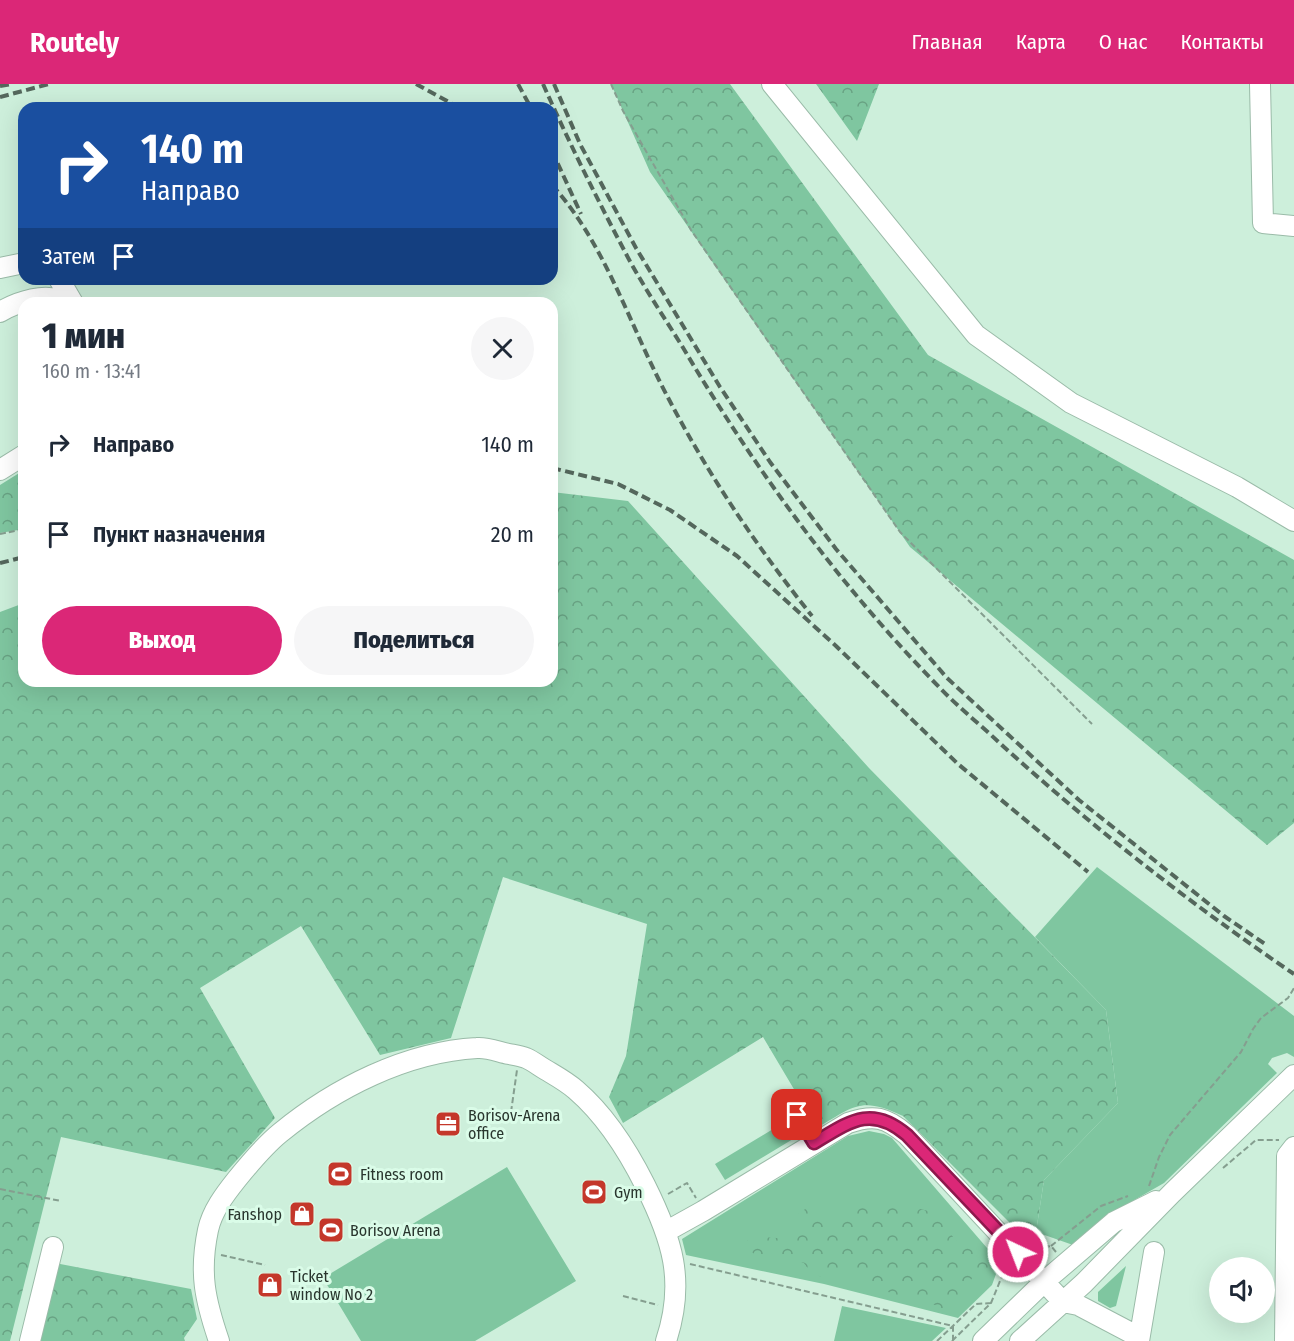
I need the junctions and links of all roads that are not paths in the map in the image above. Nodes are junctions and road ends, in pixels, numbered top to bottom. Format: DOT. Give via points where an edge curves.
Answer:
graph roads {
  1 [pos="772,84"];
  2 [pos="1260,84"];
  3 [pos="1294,226"];
  4 [pos="18,264"];
  5 [pos="0,268"];
  6 [pos="18,304"];
  7 [pos="0,312"];
  8 [pos="18,459"];
  9 [pos="0,470"];
  10 [pos="1294,521"];
  11 [pos="1294,1075"];
  12 [pos="797,1115"];
  13 [pos="814,1143"];
  14 [pos="1289,1144"];
  15 [pos="1172,1193"];
  16 [pos="667,1231"];
  17 [pos="53,1247"];
  18 [pos="1154,1252"];
  19 [pos="1045,1281"];
  20 [pos="1063,1302"];
  21 [pos="1139,1339"];
  22 [pos="30,1341"];
  23 [pos="219,1341"];
  24 [pos="666,1341"];
  25 [pos="983,1341"];
  26 [pos="1020,1341"];
  27 [pos="1285,1341"];
  1 -- 10 [label="street" via="976,335 1071,403 1237,487"];
  2 -- 3 [label="street" via="1263,223"];
  4 -- 5 [label="street"];
  6 -- 7 [label="street"];
  8 -- 9 [label="street"];
  11 -- 15 [label="street"];
  12 -- 13 [label="street"];
  13 -- 16 [label="street"];
  13 -- 19 [label="street" via="865,1117 894,1124"];
  14 -- 27 [label="street"];
  15 -- 19 [label="street" via="1114,1222"];
  15 -- 20 [label="street"];
  16 -- 23 [label="street" via="639,1174 606,1123 576,1090 557,1077 526,1058 479,1048 402,1063 331,1097 280,1133 221,1200 208,1229 204,1271 205,1294"];
  16 -- 24 [label="street" via="675,1273 672,1322"];
  17 -- 22 [label="street"];
  18 -- 21 [label="street"];
  19 -- 20 [label="street"];
  19 -- 25 [label="street"];
  20 -- 21 [label="street" via="1078,1305"];
  20 -- 26 [label="street"];
}
